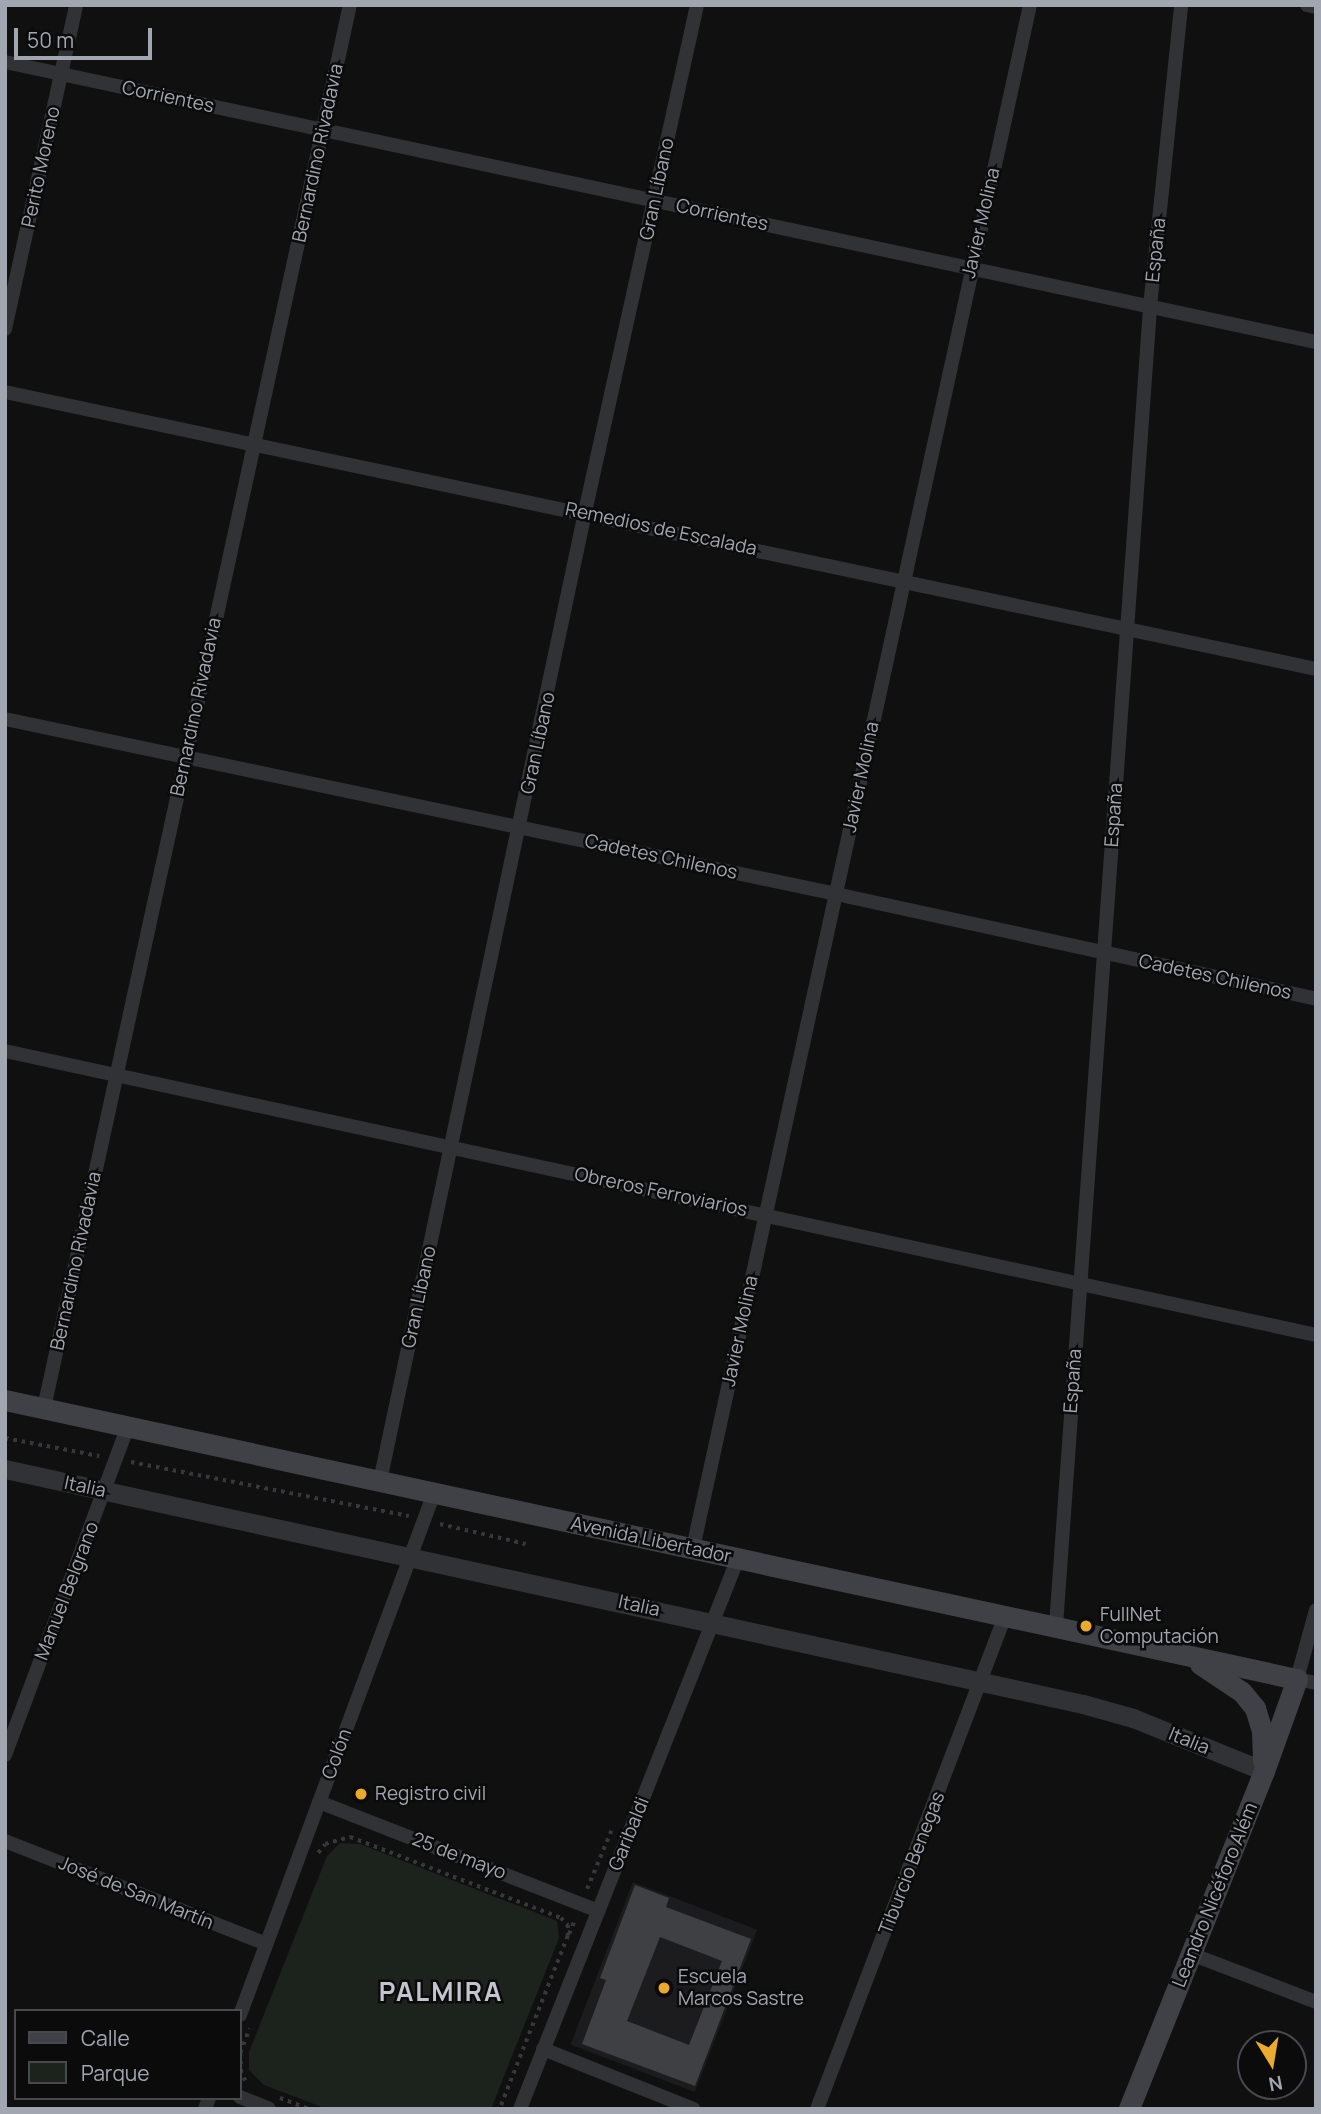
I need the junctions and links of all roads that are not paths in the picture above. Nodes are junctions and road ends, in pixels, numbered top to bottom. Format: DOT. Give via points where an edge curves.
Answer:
graph roads {
  1 [pos="76,5"];
  2 [pos="350,5"];
  3 [pos="697,5"];
  4 [pos="1030,5"];
  5 [pos="1181,5"];
  6 [pos="1307,5"];
  7 [pos="1316,7"];
  8 [pos="5,62"];
  9 [pos="61,74"];
  10 [pos="323,130"];
  11 [pos="654,201"];
  12 [pos="971,268"];
  13 [pos="1150,307"];
  14 [pos="5,329"];
  15 [pos="1316,342"];
  16 [pos="5,392"];
  17 [pos="254,444"];
  18 [pos="585,512"];
  19 [pos="902,580"];
  20 [pos="1128,629"];
  21 [pos="1316,669"];
  22 [pos="5,719"];
  23 [pos="185,756"];
  24 [pos="520,827"];
  25 [pos="836,894"];
  26 [pos="1104,952"];
  27 [pos="1316,999"];
  28 [pos="5,1051"];
  29 [pos="117,1075"];
  30 [pos="451,1148"];
  31 [pos="766,1214"];
  32 [pos="1080,1282"];
  33 [pos="1316,1335"];
  34 [pos="5,1400"];
  35 [pos="44,1408"];
  36 [pos="128,1426"];
  37 [pos="5,1469"];
  38 [pos="380,1481"];
  39 [pos="105,1491"];
  40 [pos="434,1493"];
  41 [pos="693,1548"];
  42 [pos="411,1557"];
  43 [pos="738,1558"];
  44 [pos="1316,1610"];
  45 [pos="1005,1616"];
  46 [pos="714,1623"];
  47 [pos="1056,1626"];
  48 [pos="1186,1656"];
  49 [pos="982,1681"];
  50 [pos="1306,1681"];
  51 [pos="5,1755"];
  52 [pos="1264,1771"];
  53 [pos="319,1802"];
  54 [pos="5,1841"];
  55 [pos="598,1911"];
  56 [pos="266,1944"];
  57 [pos="1191,1954"];
  58 [pos="1316,2002"];
  59 [pos="242,2010"];
  60 [pos="543,2049"];
  61 [pos="242,2097"];
  62 [pos="269,2101"];
  63 [pos="520,2109"];
  64 [pos="694,2109"];
  65 [pos="817,2109"];
  66 [pos="1129,2109"];
  1 -- 9 [label="street, Perito Moreno"];
  2 -- 10 [label="street, Bernardino Rivadavia"];
  3 -- 11 [label="street, Gran Líbano"];
  4 -- 12 [label="street, Javier Molina"];
  5 -- 13 [label="street, España"];
  6 -- 7 [label="street"];
  8 -- 9 [label="street, Corrientes"];
  9 -- 10 [label="street, Corrientes"];
  9 -- 14 [label="street, Perito Moreno"];
  10 -- 11 [label="street, Corrientes"];
  10 -- 17 [label="street, Bernardino Rivadavia"];
  11 -- 12 [label="street, Corrientes"];
  11 -- 18 [label="street, Gran Líbano"];
  12 -- 13 [label="street, Corrientes"];
  12 -- 19 [label="street, Javier Molina"];
  13 -- 15 [label="street, Corrientes"];
  13 -- 20 [label="street, España"];
  16 -- 17 [label="street, Remedios de Escalada"];
  17 -- 18 [label="street, Remedios de Escalada"];
  17 -- 23 [label="street, Bernardino Rivadavia"];
  18 -- 19 [label="street, Remedios de Escalada"];
  18 -- 24 [label="street, Gran Líbano"];
  19 -- 20 [label="street, Remedios de Escalada"];
  19 -- 25 [label="street, Javier Molina"];
  20 -- 21 [label="street, Remedios de Escalada"];
  20 -- 26 [label="street, España"];
  22 -- 23 [label="street, Cadetes Chilenos"];
  23 -- 24 [label="street, Cadetes Chilenos"];
  23 -- 29 [label="street, Bernardino Rivadavia"];
  24 -- 25 [label="street, Cadetes Chilenos"];
  24 -- 30 [label="street, Gran Líbano"];
  25 -- 26 [label="street, Cadetes Chilenos"];
  25 -- 31 [label="street, Javier Molina"];
  26 -- 27 [label="street, Cadetes Chilenos"];
  26 -- 32 [label="street, España"];
  28 -- 29 [label="street, Obreros Ferroviarios"];
  29 -- 30 [label="street, Obreros Ferroviarios"];
  29 -- 35 [label="street, Bernardino Rivadavia"];
  30 -- 31 [label="street, Obreros Ferroviarios"];
  30 -- 38 [label="street, Gran Líbano"];
  31 -- 32 [label="street, Obreros Ferroviarios"];
  31 -- 41 [label="street, Javier Molina"];
  32 -- 33 [label="street, Obreros Ferroviarios"];
  32 -- 47 [label="street, España"];
  34 -- 35 [label="main road, Avenida Libertador"];
  35 -- 36 [label="main road, Avenida Libertador"];
  36 -- 38 [label="main road, Avenida Libertador"];
  36 -- 39 [label="street, Manuel Belgrano"];
  37 -- 39 [label="street, Italia"];
  38 -- 40 [label="main road, Avenida Libertador"];
  39 -- 42 [label="street, Italia"];
  39 -- 51 [label="street, Manuel Belgrano"];
  40 -- 41 [label="main road, Avenida Libertador"];
  40 -- 42 [label="street, Colón"];
  41 -- 43 [label="main road, Avenida Libertador"];
  42 -- 46 [label="street, Italia"];
  42 -- 53 [label="street, Colón"];
  43 -- 45 [label="main road, Avenida Libertador"];
  43 -- 46 [label="street, Garibaldi"];
  44 -- 50 [label="street"];
  45 -- 47 [label="main road, Avenida Libertador"];
  45 -- 49 [label="street, Tiburcio Benegas"];
  46 -- 49 [label="street, Italia"];
  46 -- 55 [label="street, Garibaldi"];
  47 -- 48 [label="main road, Avenida Libertador"];
  48 -- 50 [label="main road, Avenida Libertador"];
  48 -- 52 [label="main road" via="1242,1692 1255,1708 1262,1731"];
  49 -- 52 [label="street, Italia" via="1110,1710"];
  49 -- 65 [label="street, Tiburcio Benegas"];
  50 -- 52 [label="main road, Leandro Nicéforo Além"];
  52 -- 57 [label="main road, Leandro Nicéforo Além"];
  53 -- 55 [label="street, 25 de mayo"];
  53 -- 56 [label="street, Colón"];
  54 -- 56 [label="street, José de San Martín"];
  55 -- 60 [label="street, Garibaldi"];
  56 -- 59 [label="street, Colón"];
  57 -- 58 [label="street"];
  57 -- 66 [label="main road, Leandro Nicéforo Além"];
  60 -- 63 [label="street, Garibaldi"];
  60 -- 64 [label="street"];
  61 -- 62 [label="street"];
}
